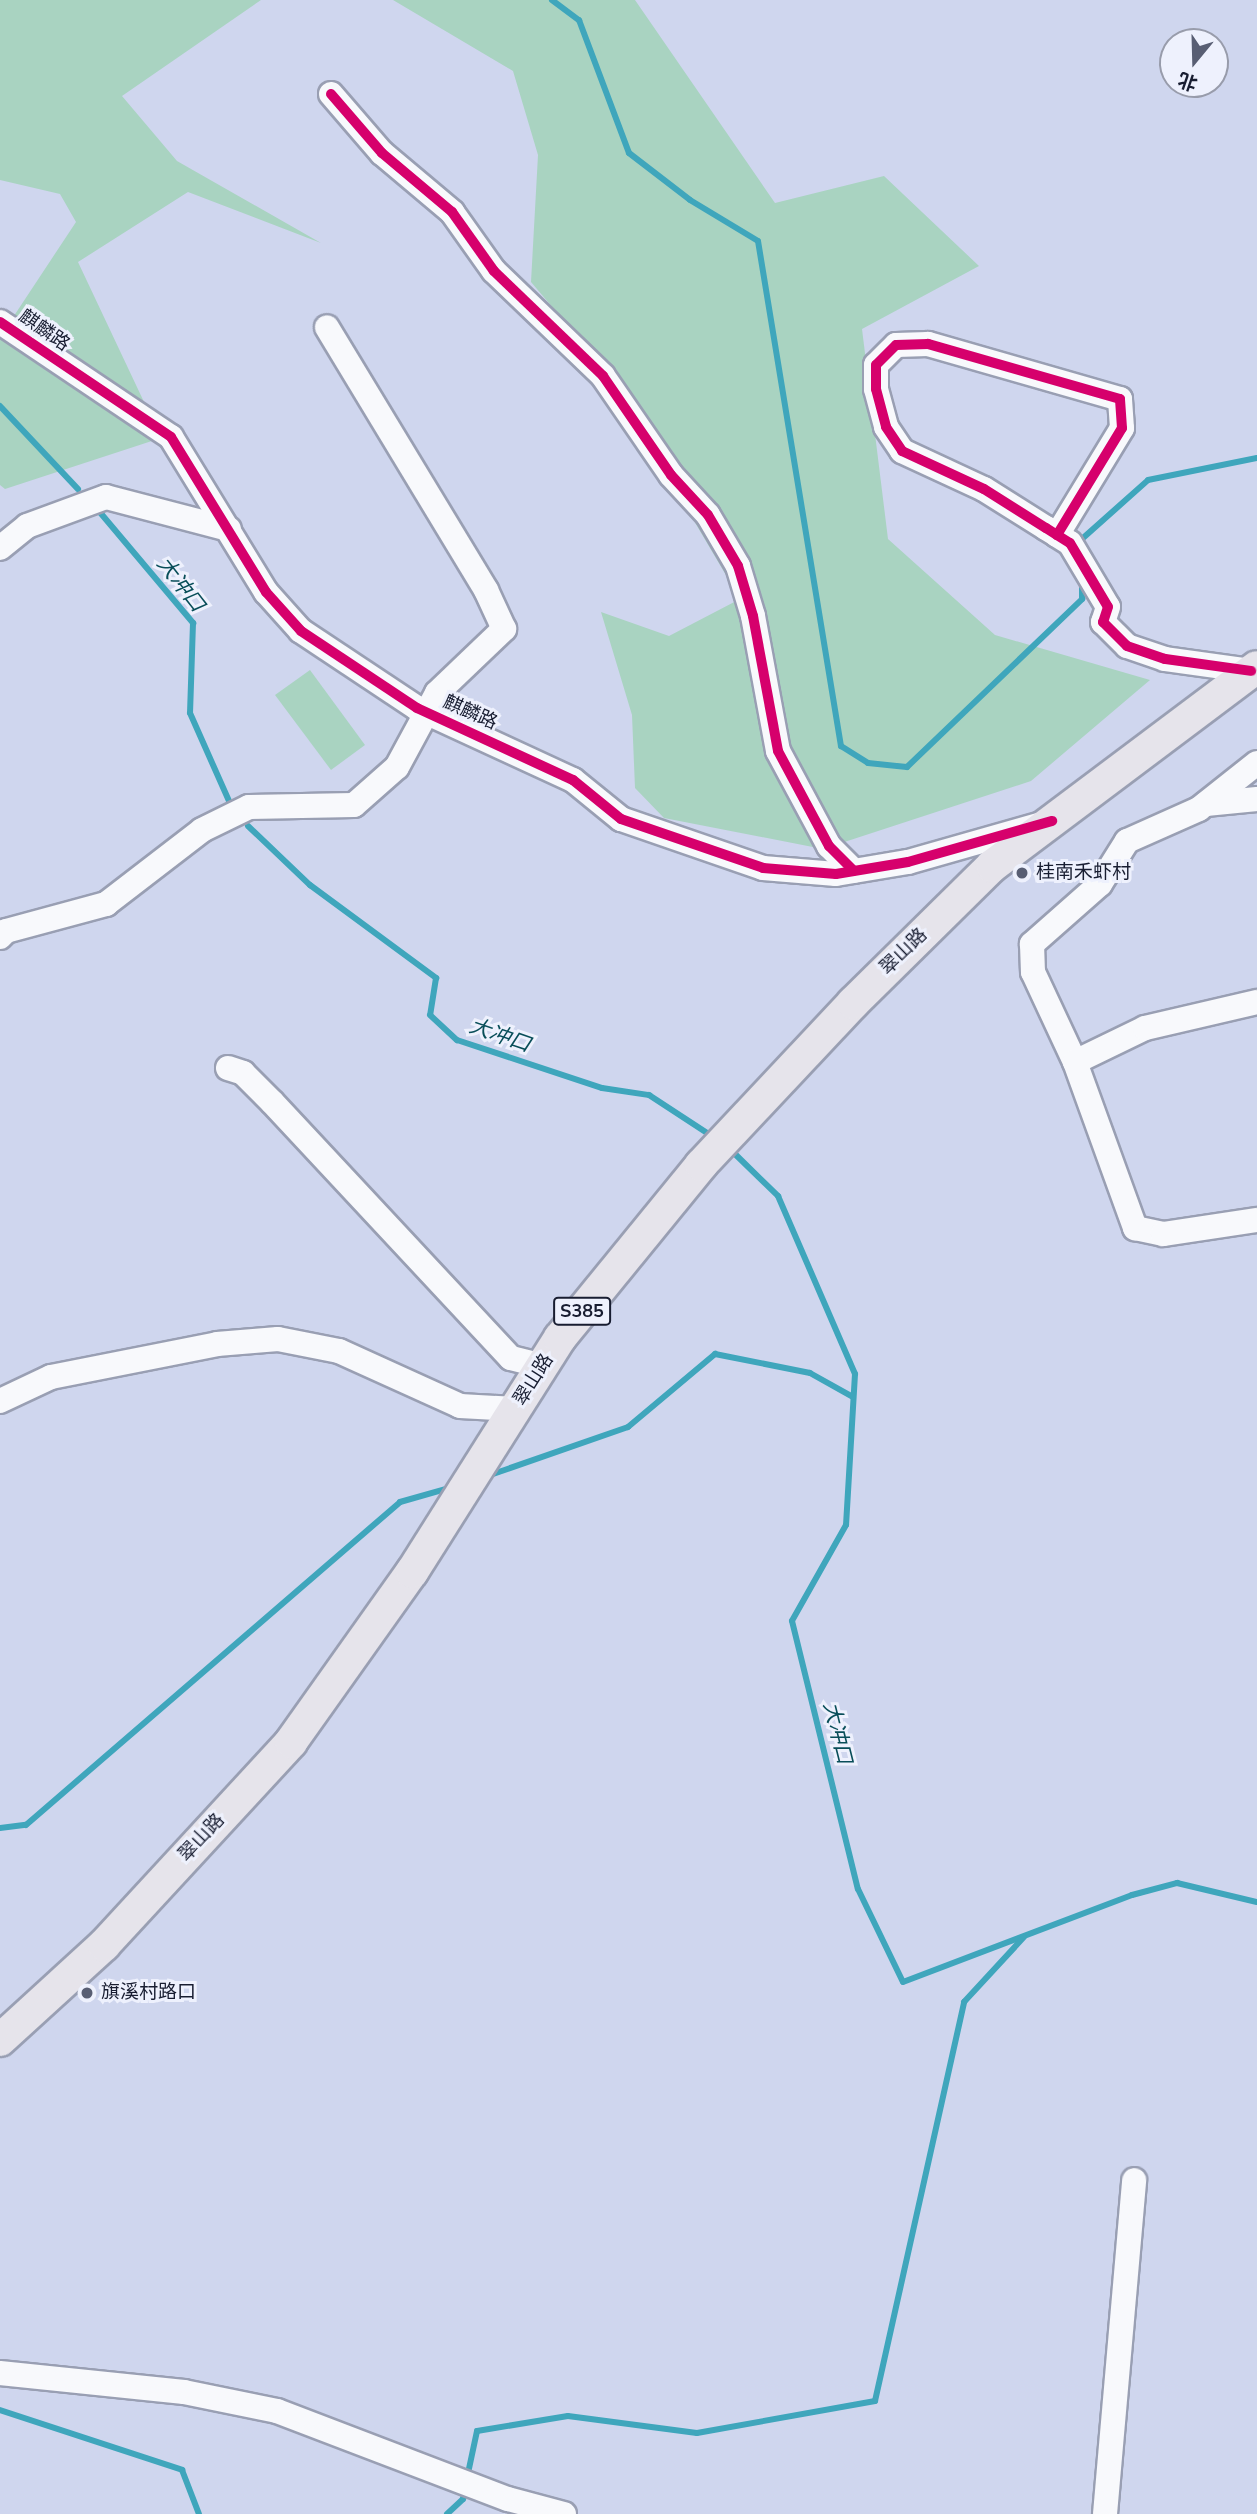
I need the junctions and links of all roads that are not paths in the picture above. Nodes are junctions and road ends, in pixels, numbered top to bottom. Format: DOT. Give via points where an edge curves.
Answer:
graph roads {
  1 [pos="331,94"];
  2 [pos="0,322"];
  3 [pos="327,327"];
  4 [pos="229,529"];
  5 [pos="1057,536"];
  6 [pos="0,548"];
  7 [pos="1254,669"];
  8 [pos="426,712"];
  9 [pos="1257,764"];
  10 [pos="1257,799"];
  11 [pos="1206,804"];
  12 [pos="1052,821"];
  13 [pos="854,871"];
  14 [pos="0,937"];
  15 [pos="1257,1002"];
  16 [pos="1076,1062"];
  17 [pos="228,1068"];
  18 [pos="1257,1220"];
  19 [pos="542,1366"];
  20 [pos="0,1401"];
  21 [pos="515,1409"];
  22 [pos="0,2040"];
  23 [pos="1134,2180"];
  24 [pos="0,2373"];
  25 [pos="564,2514"];
  26 [pos="1105,2514"];
  1 -- 13 [label="street" via="382,153 452,212 494,271 603,376 649,447 708,515 738,566 778,751 829,846"];
  2 -- 4 [label="street, 麒麟路" via="171,437"];
  3 -- 8 [label="street" via="486,590 503,629 437,693"];
  4 -- 6 [label="street" via="106,497 27,526"];
  4 -- 8 [label="street, 麒麟路" via="265,592 302,631"];
  5 -- 5 [label="street" via="984,489 902,451 886,427 876,389 876,365 896,345 928,344 1121,399 1122,428"];
  5 -- 7 [label="street" via="1092,574 1108,607 1103,622 1127,646 1166,659"];
  7 -- 12 [label="main road, 翠山路 / S385"];
  8 -- 13 [label="street, 麒麟路" via="573,780 621,819 692,846 763,868"];
  8 -- 14 [label="street" via="397,767 354,805 249,807 202,831 106,904 6,930"];
  9 -- 11 [label="street"];
  10 -- 11 [label="street"];
  11 -- 16 [label="street" via="1127,841 1100,884 1032,944 1033,972"];
  12 -- 13 [label="street, 麒麟路" via="908,862"];
  12 -- 19 [label="main road, 翠山路 / S385" via="992,866 853,1003 701,1165"];
  15 -- 16 [label="street" via="1145,1028"];
  16 -- 18 [label="street" via="1135,1228 1163,1234"];
  17 -- 19 [label="street" via="243,1073 272,1102 511,1358"];
  19 -- 21 [label="main road, 翠山路 / S385"];
  20 -- 21 [label="street" via="51,1377 217,1345 278,1339 339,1351 460,1405"];
  21 -- 22 [label="main road, 翠山路 / S385" via="412,1573 291,1742 103,1945"];
  23 -- 26 [label="street"];
  24 -- 25 [label="street" via="184,2392 277,2412 508,2499"];
}
